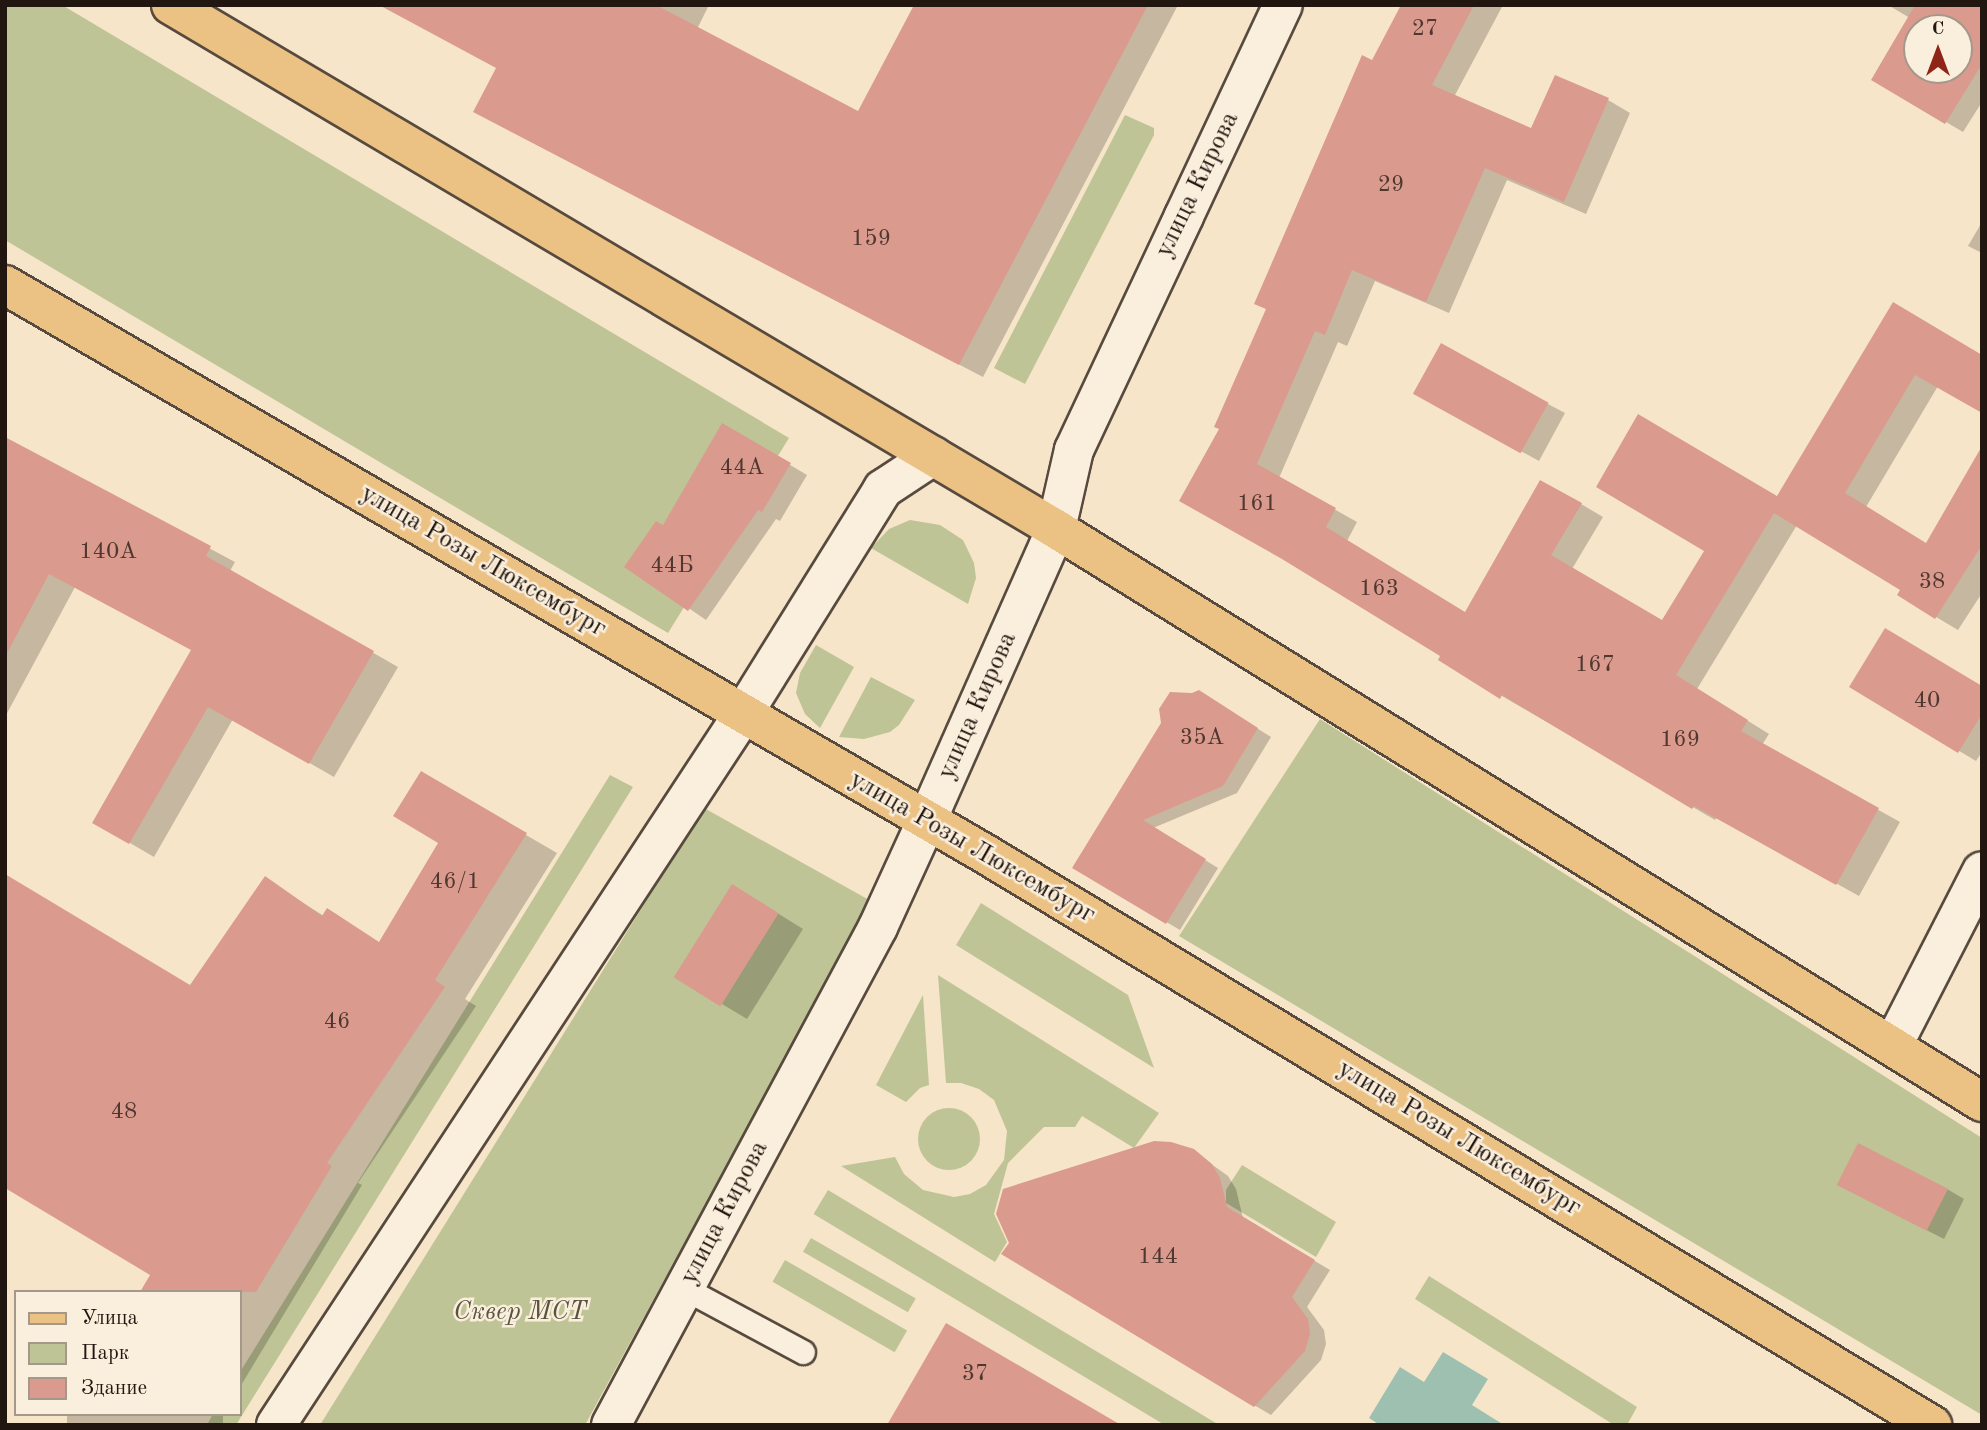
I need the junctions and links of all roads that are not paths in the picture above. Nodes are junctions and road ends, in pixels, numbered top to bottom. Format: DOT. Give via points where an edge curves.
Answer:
graph roads {
  1 [pos="171,5"];
  2 [pos="1283,5"];
  3 [pos="5,285"];
  4 [pos="933,456"];
  5 [pos="1056,529"];
  6 [pos="743,714"];
  7 [pos="927,820"];
  8 [pos="1982,871"];
  9 [pos="1893,1045"];
  10 [pos="1982,1102"];
  11 [pos="684,1288"];
  12 [pos="803,1352"];
  13 [pos="276,1425"];
  14 [pos="611,1425"];
  15 [pos="1932,1425"];
  1 -- 4 [label="main road"];
  2 -- 5 [label="street, улица Кирова" via="1074,450"];
  3 -- 6 [label="main road, улица Розы Люксембург"];
  4 -- 5 [label="main road"];
  4 -- 6 [label="street" via="883,489"];
  5 -- 7 [label="street, улица Кирова"];
  5 -- 9 [label="main road"];
  6 -- 7 [label="main road, улица Розы Люксембург"];
  6 -- 13 [label="street"];
  7 -- 11 [label="street, улица Кирова" via="878,927"];
  7 -- 15 [label="main road, улица Розы Люксембург"];
  8 -- 9 [label="street"];
  9 -- 10 [label="main road"];
  11 -- 12 [label="lane"];
  11 -- 14 [label="street, улица Кирова"];
}
